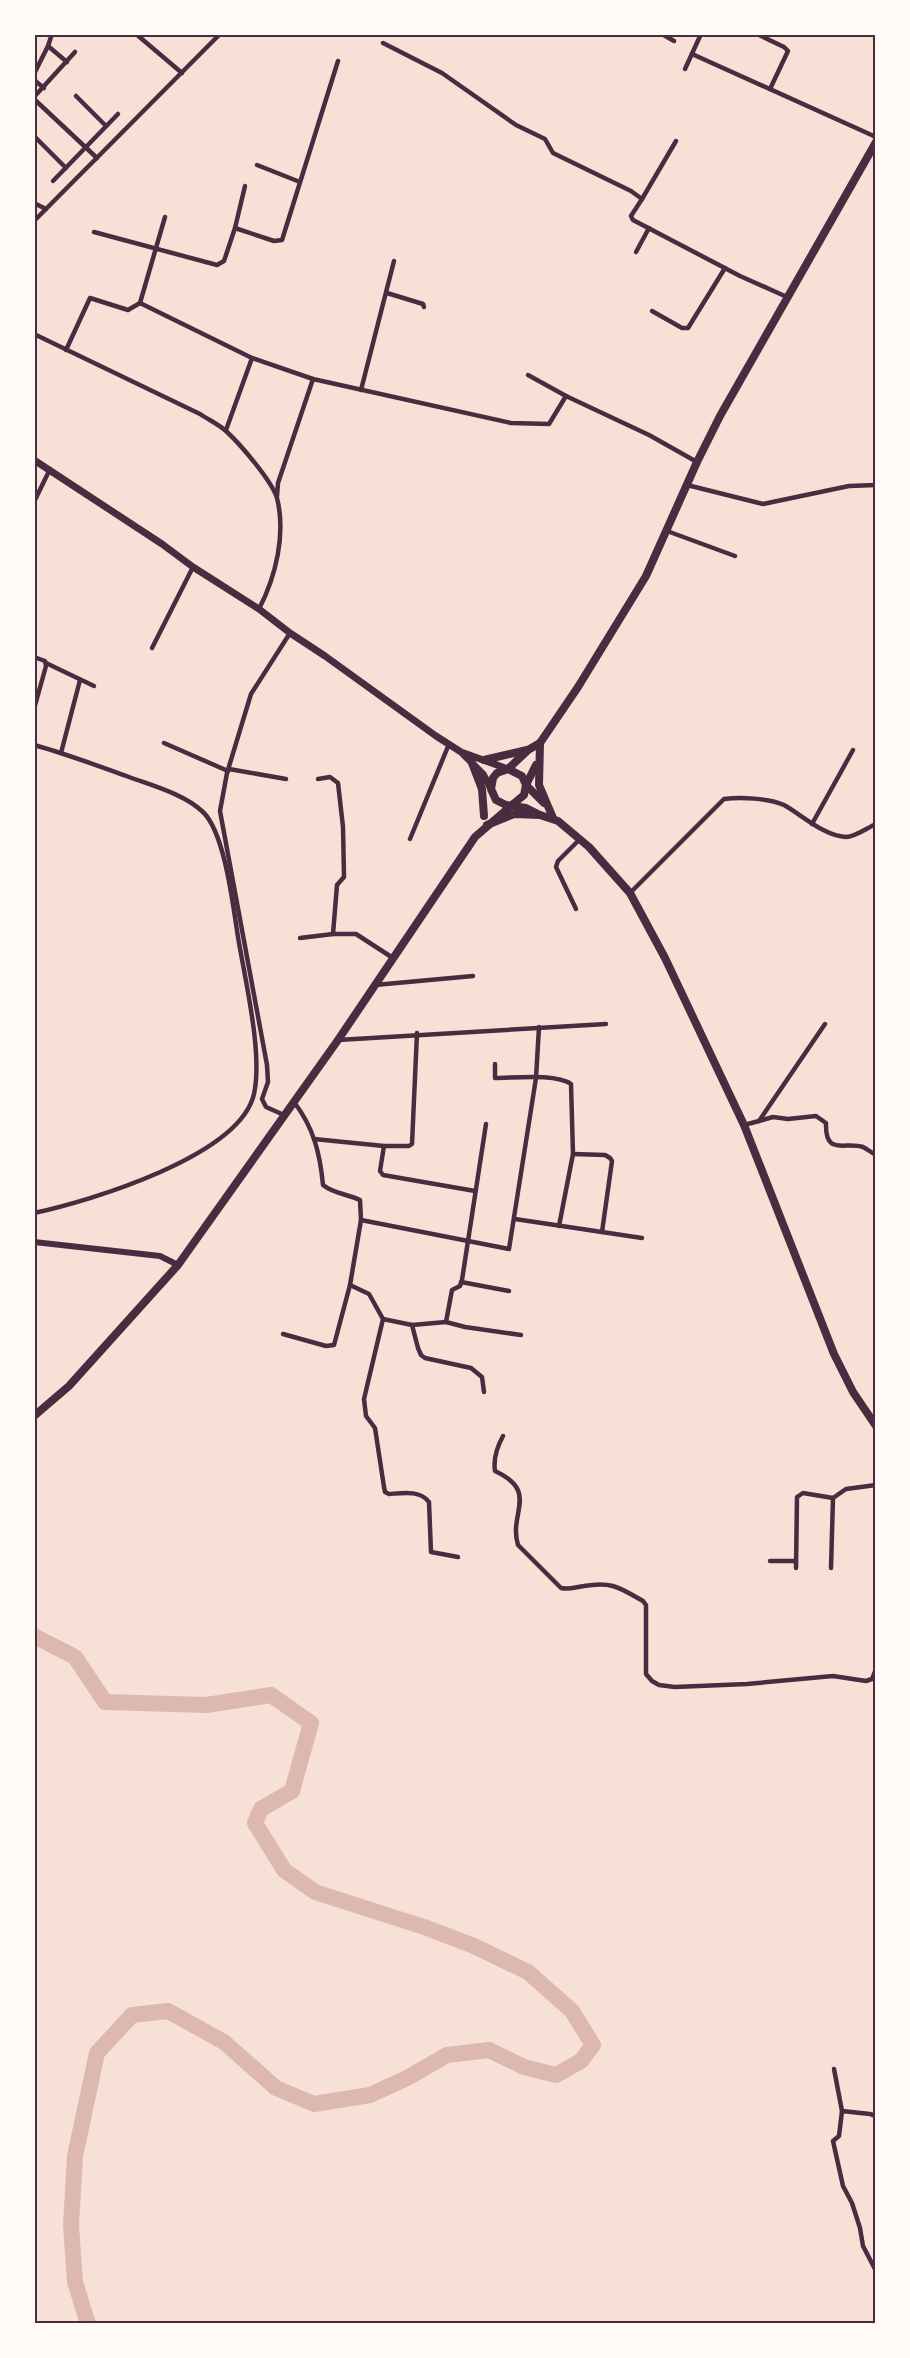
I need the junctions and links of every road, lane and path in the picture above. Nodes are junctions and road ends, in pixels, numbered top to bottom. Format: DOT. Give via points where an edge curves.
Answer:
graph roads {
  1 [pos="52,34"];
  2 [pos="136,34"];
  3 [pos="220,34"];
  4 [pos="662,34"];
  5 [pos="701,34"];
  6 [pos="757,34"];
  7 [pos="674,41"];
  8 [pos="383,43"];
  9 [pos="48,46"];
  10 [pos="75,52"];
  11 [pos="692,54"];
  12 [pos="338,61"];
  13 [pos="67,62"];
  14 [pos="685,69"];
  15 [pos="182,73"];
  16 [pos="34,74"];
  17 [pos="34,80"];
  18 [pos="44,88"];
  19 [pos="770,89"];
  20 [pos="76,96"];
  21 [pos="34,98"];
  22 [pos="118,114"];
  23 [pos="106,126"];
  24 [pos="876,137"];
  25 [pos="36,138"];
  26 [pos="676,141"];
  27 [pos="876,142"];
  28 [pos="86,148"];
  29 [pos="97,158"];
  30 [pos="257,165"];
  31 [pos="66,168"];
  32 [pos="53,182"];
  33 [pos="300,182"];
  34 [pos="245,186"];
  35 [pos="642,199"];
  36 [pos="34,203"];
  37 [pos="46,209"];
  38 [pos="165,217"];
  39 [pos="34,221"];
  40 [pos="235,228"];
  41 [pos="649,228"];
  42 [pos="94,232"];
  43 [pos="156,249"];
  44 [pos="636,252"];
  45 [pos="394,261"];
  46 [pos="725,268"];
  47 [pos="387,293"];
  48 [pos="787,297"];
  49 [pos="140,303"];
  50 [pos="424,307"];
  51 [pos="652,311"];
  52 [pos="34,334"];
  53 [pos="66,350"];
  54 [pos="252,358"];
  55 [pos="528,375"];
  56 [pos="313,379"];
  57 [pos="361,390"];
  58 [pos="566,396"];
  59 [pos="226,430"];
  60 [pos="34,460"];
  61 [pos="697,462"];
  62 [pos="50,469"];
  63 [pos="687,485"];
  64 [pos="876,485"];
  65 [pos="277,497"];
  66 [pos="34,502"];
  67 [pos="667,531"];
  68 [pos="735,556"];
  69 [pos="193,567"];
  70 [pos="259,609"];
  71 [pos="290,633"];
  72 [pos="152,648"];
  73 [pos="34,657"];
  74 [pos="46,663"];
  75 [pos="80,680"];
  76 [pos="94,686"];
  77 [pos="34,710"];
  78 [pos="164,743"];
  79 [pos="540,743"];
  80 [pos="449,744"];
  81 [pos="34,746"];
  82 [pos="528,750"];
  83 [pos="853,750"];
  84 [pos="461,752"];
  85 [pos="61,753"];
  86 [pos="539,759"];
  87 [pos="484,760"];
  88 [pos="472,763"];
  89 [pos="508,769"];
  90 [pos="228,770"];
  91 [pos="286,779"];
  92 [pos="318,779"];
  93 [pos="526,785"];
  94 [pos="490,789"];
  95 [pos="512,805"];
  96 [pos="546,805"];
  97 [pos="540,815"];
  98 [pos="553,818"];
  99 [pos="485,820"];
  100 [pos="812,824"];
  101 [pos="876,824"];
  102 [pos="410,839"];
  103 [pos="580,839"];
  104 [pos="630,893"];
  105 [pos="576,909"];
  106 [pos="333,934"];
  107 [pos="300,938"];
  108 [pos="393,958"];
  109 [pos="473,975"];
  110 [pos="375,985"];
  111 [pos="606,1024"];
  112 [pos="825,1024"];
  113 [pos="539,1027"];
  114 [pos="417,1034"];
  115 [pos="338,1040"];
  116 [pos="495,1064"];
  117 [pos="536,1078"];
  118 [pos="294,1102"];
  119 [pos="284,1115"];
  120 [pos="759,1121"];
  121 [pos="486,1124"];
  122 [pos="744,1125"];
  123 [pos="314,1139"];
  124 [pos="384,1146"];
  125 [pos="573,1154"];
  126 [pos="876,1155"];
  127 [pos="475,1191"];
  128 [pos="34,1213"];
  129 [pos="515,1219"];
  130 [pos="361,1220"];
  131 [pos="559,1226"];
  132 [pos="602,1232"];
  133 [pos="642,1238"];
  134 [pos="468,1240"];
  135 [pos="34,1242"];
  136 [pos="177,1265"];
  137 [pos="461,1282"];
  138 [pos="350,1285"];
  139 [pos="509,1291"];
  140 [pos="383,1319"];
  141 [pos="446,1322"];
  142 [pos="412,1325"];
  143 [pos="283,1334"];
  144 [pos="521,1335"];
  145 [pos="484,1392"];
  146 [pos="34,1416"];
  147 [pos="876,1426"];
  148 [pos="502,1436"];
  149 [pos="876,1485"];
  150 [pos="833,1498"];
  151 [pos="458,1557"];
  152 [pos="770,1561"];
  153 [pos="796,1561"];
  154 [pos="796,1568"];
  155 [pos="831,1568"];
  156 [pos="876,1669"];
  157 [pos="834,2069"];
  158 [pos="842,2111"];
  159 [pos="876,2116"];
  160 [pos="876,2271"];
  1 -- 9 [label="street"];
  2 -- 15 [label="street"];
  3 -- 15 [label="street"];
  4 -- 7 [label="street"];
  5 -- 11 [label="street"];
  6 -- 19 [label="street" via="788,51"];
  8 -- 35 [label="street" via="442,73 516,125 545,139 553,153"];
  9 -- 13 [label="street"];
  9 -- 16 [label="street"];
  10 -- 13 [label="street"];
  11 -- 14 [label="street"];
  11 -- 19 [label="street"];
  12 -- 33 [label="street"];
  13 -- 18 [label="street"];
  15 -- 29 [label="street"];
  17 -- 18 [label="street"];
  18 -- 21 [label="street"];
  19 -- 24 [label="street"];
  20 -- 23 [label="street"];
  21 -- 28 [label="street"];
  22 -- 23 [label="street"];
  23 -- 28 [label="street"];
  25 -- 31 [label="street"];
  26 -- 35 [label="street"];
  27 -- 48 [label="highway"];
  28 -- 29 [label="street"];
  28 -- 31 [label="street"];
  29 -- 37 [label="street"];
  30 -- 33 [label="street"];
  31 -- 32 [label="street"];
  33 -- 40 [label="street" via="282,240"];
  34 -- 40 [label="street"];
  35 -- 41 [label="street" via="631,218"];
  36 -- 37 [label="street"];
  37 -- 39 [label="street"];
  38 -- 43 [label="street"];
  40 -- 43 [label="street" via="220,265"];
  41 -- 44 [label="street"];
  41 -- 46 [label="street"];
  42 -- 43 [label="street"];
  43 -- 49 [label="street"];
  45 -- 47 [label="street"];
  46 -- 48 [label="street"];
  46 -- 51 [label="street" via="688,328"];
  47 -- 50 [label="street"];
  47 -- 57 [label="street"];
  48 -- 61 [label="highway"];
  49 -- 53 [label="street" via="128,310 90,297"];
  49 -- 54 [label="street"];
  52 -- 53 [label="street"];
  53 -- 59 [label="street"];
  54 -- 56 [label="street"];
  54 -- 59 [label="street"];
  55 -- 58 [label="street"];
  56 -- 57 [label="street"];
  56 -- 65 [label="street" via="278,483"];
  57 -- 58 [label="street" via="511,423 541,425 552,422"];
  58 -- 61 [label="street"];
  59 -- 65 [label="street"];
  60 -- 62 [label="main road"];
  61 -- 63 [label="highway"];
  62 -- 66 [label="street"];
  62 -- 69 [label="main road"];
  63 -- 64 [label="street" via="763,504 849,486"];
  63 -- 67 [label="highway"];
  65 -- 70 [label="street" via="277,558"];
  67 -- 68 [label="street"];
  67 -- 79 [label="highway" via="634,596"];
  69 -- 70 [label="main road"];
  69 -- 72 [label="street"];
  70 -- 71 [label="main road"];
  71 -- 80 [label="main road"];
  71 -- 90 [label="street" via="251,694"];
  73 -- 74 [label="street"];
  74 -- 75 [label="street"];
  74 -- 77 [label="street"];
  75 -- 76 [label="street"];
  75 -- 85 [label="street"];
  78 -- 90 [label="street"];
  79 -- 82 [label="highway"];
  79 -- 86 [label="highway"];
  80 -- 84 [label="main road"];
  80 -- 102 [label="street"];
  81 -- 85 [label="street"];
  82 -- 87 [label="highway"];
  82 -- 89 [label="highway"];
  83 -- 100 [label="street"];
  84 -- 87 [label="main road"];
  84 -- 88 [label="main road"];
  85 -- 128 [label="street" via="177,796 210,820 218,837 236,924 257,1068 247,1110 225,1136 128,1185 90,1200"];
  86 -- 93 [label="highway"];
  86 -- 96 [label="highway" via="539,785"];
  87 -- 89 [label="main road"];
  88 -- 94 [label="main road"];
  88 -- 99 [label="main road" via="482,789"];
  89 -- 93 [label="highway" via="522,776"];
  89 -- 94 [label="highway" via="497,773"];
  90 -- 91 [label="street"];
  90 -- 119 [label="street" via="220,814 267,1065 268,1082 262,1099 266,1107"];
  92 -- 106 [label="street" via="334,778 338,783 344,827 344,877 338,885"];
  93 -- 95 [label="highway" via="524,795"];
  93 -- 96 [label="highway"];
  94 -- 95 [label="highway" via="500,803"];
  94 -- 99 [label="main road"];
  95 -- 97 [label="highway"];
  95 -- 99 [label="main road"];
  96 -- 98 [label="highway"];
  97 -- 98 [label="highway"];
  97 -- 99 [label="highway" via="513,814"];
  98 -- 103 [label="highway"];
  99 -- 108 [label="main road"];
  100 -- 101 [label="street" via="844,837"];
  100 -- 104 [label="street" via="783,805 764,799 724,799"];
  103 -- 104 [label="highway"];
  103 -- 105 [label="street" via="556,867"];
  104 -- 122 [label="highway" via="665,957"];
  106 -- 107 [label="street"];
  106 -- 108 [label="street" via="356,934"];
  108 -- 110 [label="main road"];
  109 -- 110 [label="street"];
  110 -- 115 [label="main road"];
  111 -- 113 [label="street"];
  112 -- 120 [label="street"];
  113 -- 114 [label="street"];
  113 -- 117 [label="street"];
  114 -- 115 [label="street"];
  114 -- 124 [label="street" via="412,1144"];
  115 -- 118 [label="main road"];
  116 -- 117 [label="street" via="495,1078"];
  117 -- 125 [label="street" via="570,1084"];
  117 -- 129 [label="street"];
  118 -- 119 [label="main road"];
  118 -- 123 [label="street"];
  119 -- 136 [label="main road"];
  120 -- 122 [label="street"];
  120 -- 126 [label="street" via="816,1116 826,1123 826,1133 834,1145 862,1147"];
  121 -- 127 [label="street"];
  122 -- 147 [label="highway" via="834,1354"];
  123 -- 124 [label="street"];
  123 -- 130 [label="street" via="320,1154 323,1185 360,1200"];
  124 -- 127 [label="street" via="380,1171 383,1175"];
  125 -- 131 [label="street"];
  125 -- 132 [label="street" via="605,1155 612,1161"];
  127 -- 134 [label="street"];
  129 -- 131 [label="street"];
  129 -- 134 [label="street" via="509,1249"];
  130 -- 134 [label="street"];
  130 -- 138 [label="street"];
  131 -- 132 [label="street"];
  132 -- 133 [label="street"];
  134 -- 137 [label="street"];
  135 -- 136 [label="street" via="160,1256"];
  136 -- 146 [label="main road" via="69,1386"];
  137 -- 139 [label="street"];
  137 -- 141 [label="street" via="452,1290"];
  138 -- 140 [label="street" via="369,1294"];
  138 -- 143 [label="street" via="334,1345"];
  140 -- 142 [label="street"];
  140 -- 151 [label="street" via="364,1399 366,1416 375,1428 384,1488 389,1494 426,1497 431,1552"];
  141 -- 142 [label="street"];
  141 -- 144 [label="street"];
  142 -- 145 [label="street" via="421,1355 471,1368 482,1377"];
  148 -- 156 [label="street" via="494,1467 516,1485 519,1545 561,1588 616,1585 643,1601 646,1674 652,1681 675,1687 833,1676 866,1681 872,1679"];
  149 -- 150 [label="street" via="846,1489"];
  150 -- 153 [label="street" via="803,1493 797,1497"];
  150 -- 155 [label="street"];
  152 -- 153 [label="street"];
  153 -- 154 [label="street"];
  157 -- 158 [label="street"];
  158 -- 159 [label="street"];
  158 -- 160 [label="street" via="839,2136 833,2141 843,2186 852,2203 863,2246"];
}
